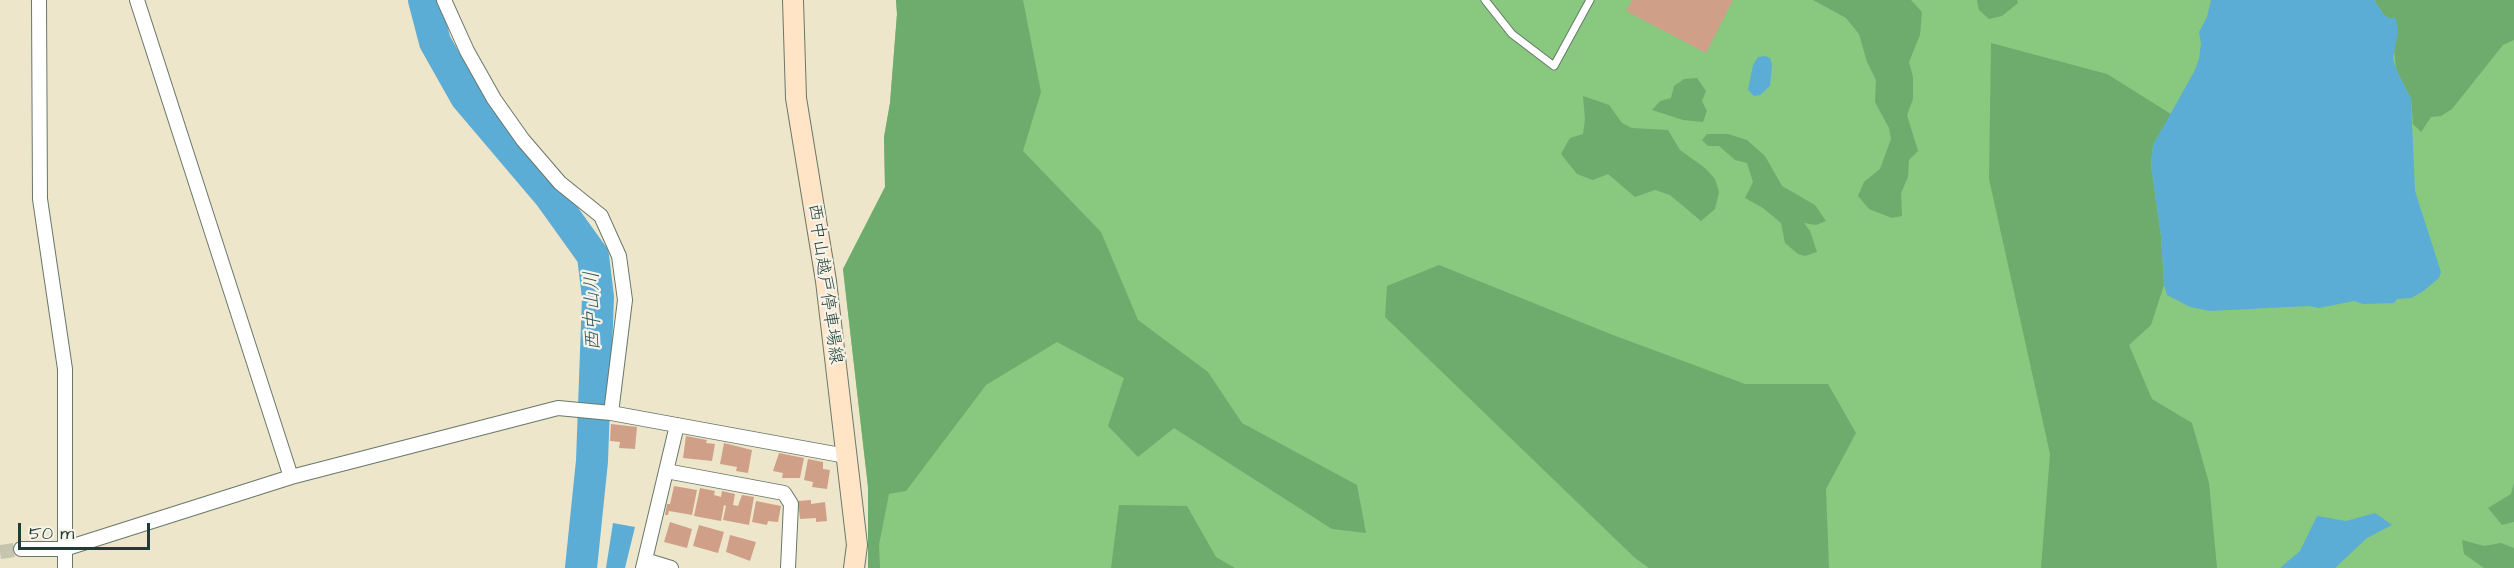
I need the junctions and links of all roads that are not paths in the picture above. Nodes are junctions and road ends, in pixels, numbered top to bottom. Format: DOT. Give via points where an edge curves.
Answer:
graph roads {
  1 [pos="39,0"];
  2 [pos="137,0"];
  3 [pos="444,0"];
  4 [pos="793,0"];
  5 [pos="1485,0"];
  6 [pos="1590,0"];
  7 [pos="608,413"];
  8 [pos="676,425"];
  9 [pos="846,456"];
  10 [pos="666,471"];
  11 [pos="291,477"];
  12 [pos="21,549"];
  13 [pos="64,549"];
  14 [pos="644,564"];
  15 [pos="65,568"];
  16 [pos="671,568"];
  17 [pos="788,568"];
  18 [pos="854,568"];
  1 -- 13 [label="street" via="40,199 65,369"];
  2 -- 11 [label="street"];
  3 -- 7 [label="street" via="494,99 560,183 601,216 619,255 626,300"];
  4 -- 9 [label="main road, 西中山越戸停車場線" via="796,98 826,281"];
  5 -- 6 [label="lane" via="1512,34 1554,66"];
  7 -- 8 [label="street"];
  7 -- 11 [label="street" via="558,408"];
  8 -- 9 [label="street"];
  8 -- 10 [label="street"];
  9 -- 18 [label="main road, 西中山越戸停車場線" via="857,545"];
  10 -- 14 [label="street"];
  10 -- 17 [label="street" via="783,493 791,504"];
  11 -- 13 [label="street"];
  12 -- 13 [label="street"];
  13 -- 15 [label="street"];
  14 -- 16 [label="street"];
}
